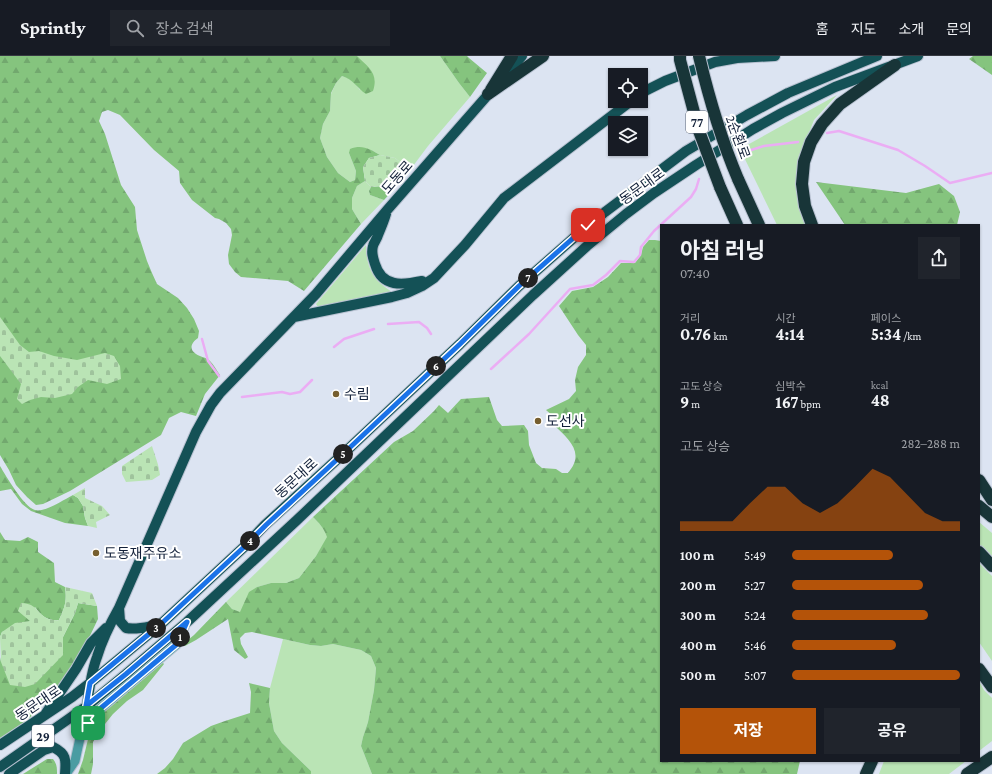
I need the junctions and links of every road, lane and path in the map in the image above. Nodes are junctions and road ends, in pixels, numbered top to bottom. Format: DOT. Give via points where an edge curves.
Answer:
graph roads {
  1 [pos="512,56"];
  2 [pos="522,56"];
  3 [pos="543,56"];
  4 [pos="699,56"];
  5 [pos="775,56"];
  6 [pos="877,56"];
  7 [pos="918,56"];
  8 [pos="678,57"];
  9 [pos="895,65"];
  10 [pos="648,89"];
  11 [pos="488,94"];
  12 [pos="622,108"];
  13 [pos="388,208"];
  14 [pos="737,224"];
  15 [pos="759,224"];
  16 [pos="812,224"];
  17 [pos="434,278"];
  18 [pos="294,317"];
  19 [pos="980,482"];
  20 [pos="992,500"];
  21 [pos="980,507"];
  22 [pos="992,517"];
  23 [pos="980,553"];
  24 [pos="992,566"];
  25 [pos="119,608"];
  26 [pos="187,622"];
  27 [pos="161,624"];
  28 [pos="109,625"];
  29 [pos="980,670"];
  30 [pos="90,683"];
  31 [pos="992,687"];
  32 [pos="86,706"];
  33 [pos="44,716"];
  34 [pos="81,733"];
  35 [pos="0,745"];
  36 [pos="992,756"];
  37 [pos="872,762"];
  38 [pos="0,767"];
  39 [pos="8,774"];
  40 [pos="66,774"];
  41 [pos="866,774"];
  42 [pos="967,774"];
  1 -- 11 [label="highway"];
  2 -- 11 [label="main road, 도동로"];
  3 -- 11 [label="highway"];
  4 -- 15 [label="highway, 2순환로 / 77, bridge" via="728,158"];
  5 -- 10 [label="main road" via="715,62 665,80"];
  6 -- 27 [label="main road, 동문대로 / 29" via="788,93 748,115 686,151 605,212 519,286"];
  7 -- 9 [label="main road, 동문대로 / 29"];
  8 -- 14 [label="highway, 77, bridge" via="699,131"];
  9 -- 16 [label="highway" via="840,104 822,124 811,142 804,162 802,184 805,206"];
  9 -- 26 [label="main road, 동문대로 / 29" via="835,86 753,129 626,214 534,295"];
  11 -- 13 [label="main road, 도동로"];
  12 -- 17 [label="main road" via="504,198"];
  13 -- 17 [label="main road" via="373,245 372,254 377,269 383,278 395,284"];
  13 -- 18 [label="main road, 도동로"];
  17 -- 18 [label="main road" via="407,293"];
  18 -- 25 [label="main road" via="211,405 196,432"];
  19 -- 20 [label="highway"];
  21 -- 22 [label="highway"];
  23 -- 24 [label="highway"];
  25 -- 27 [label="main road" via="120,621 126,628 142,629"];
  25 -- 28 [label="main road"];
  26 -- 32 [label="main road, 동문대로 / 29"];
  26 -- 34 [label="street" via="177,644 95,713"];
  27 -- 30 [label="main road, 동문대로 / 29"];
  28 -- 30 [label="main road"];
  28 -- 33 [label="main road" via="91,643"];
  29 -- 31 [label="highway"];
  30 -- 32 [label="main road"];
  30 -- 33 [label="main road, 동문대로 / 29"];
  32 -- 34 [label="street"];
  32 -- 38 [label="main road, 동문대로 / 29"];
  33 -- 35 [label="main road, 동문대로 / 29"];
  34 -- 40 [label="street" via="75,761"];
  36 -- 42 [label="highway"];
  37 -- 41 [label="highway"];
  39 -- 40 [label="main road" via="44,750 53,747 60,750 66,759"];
}
